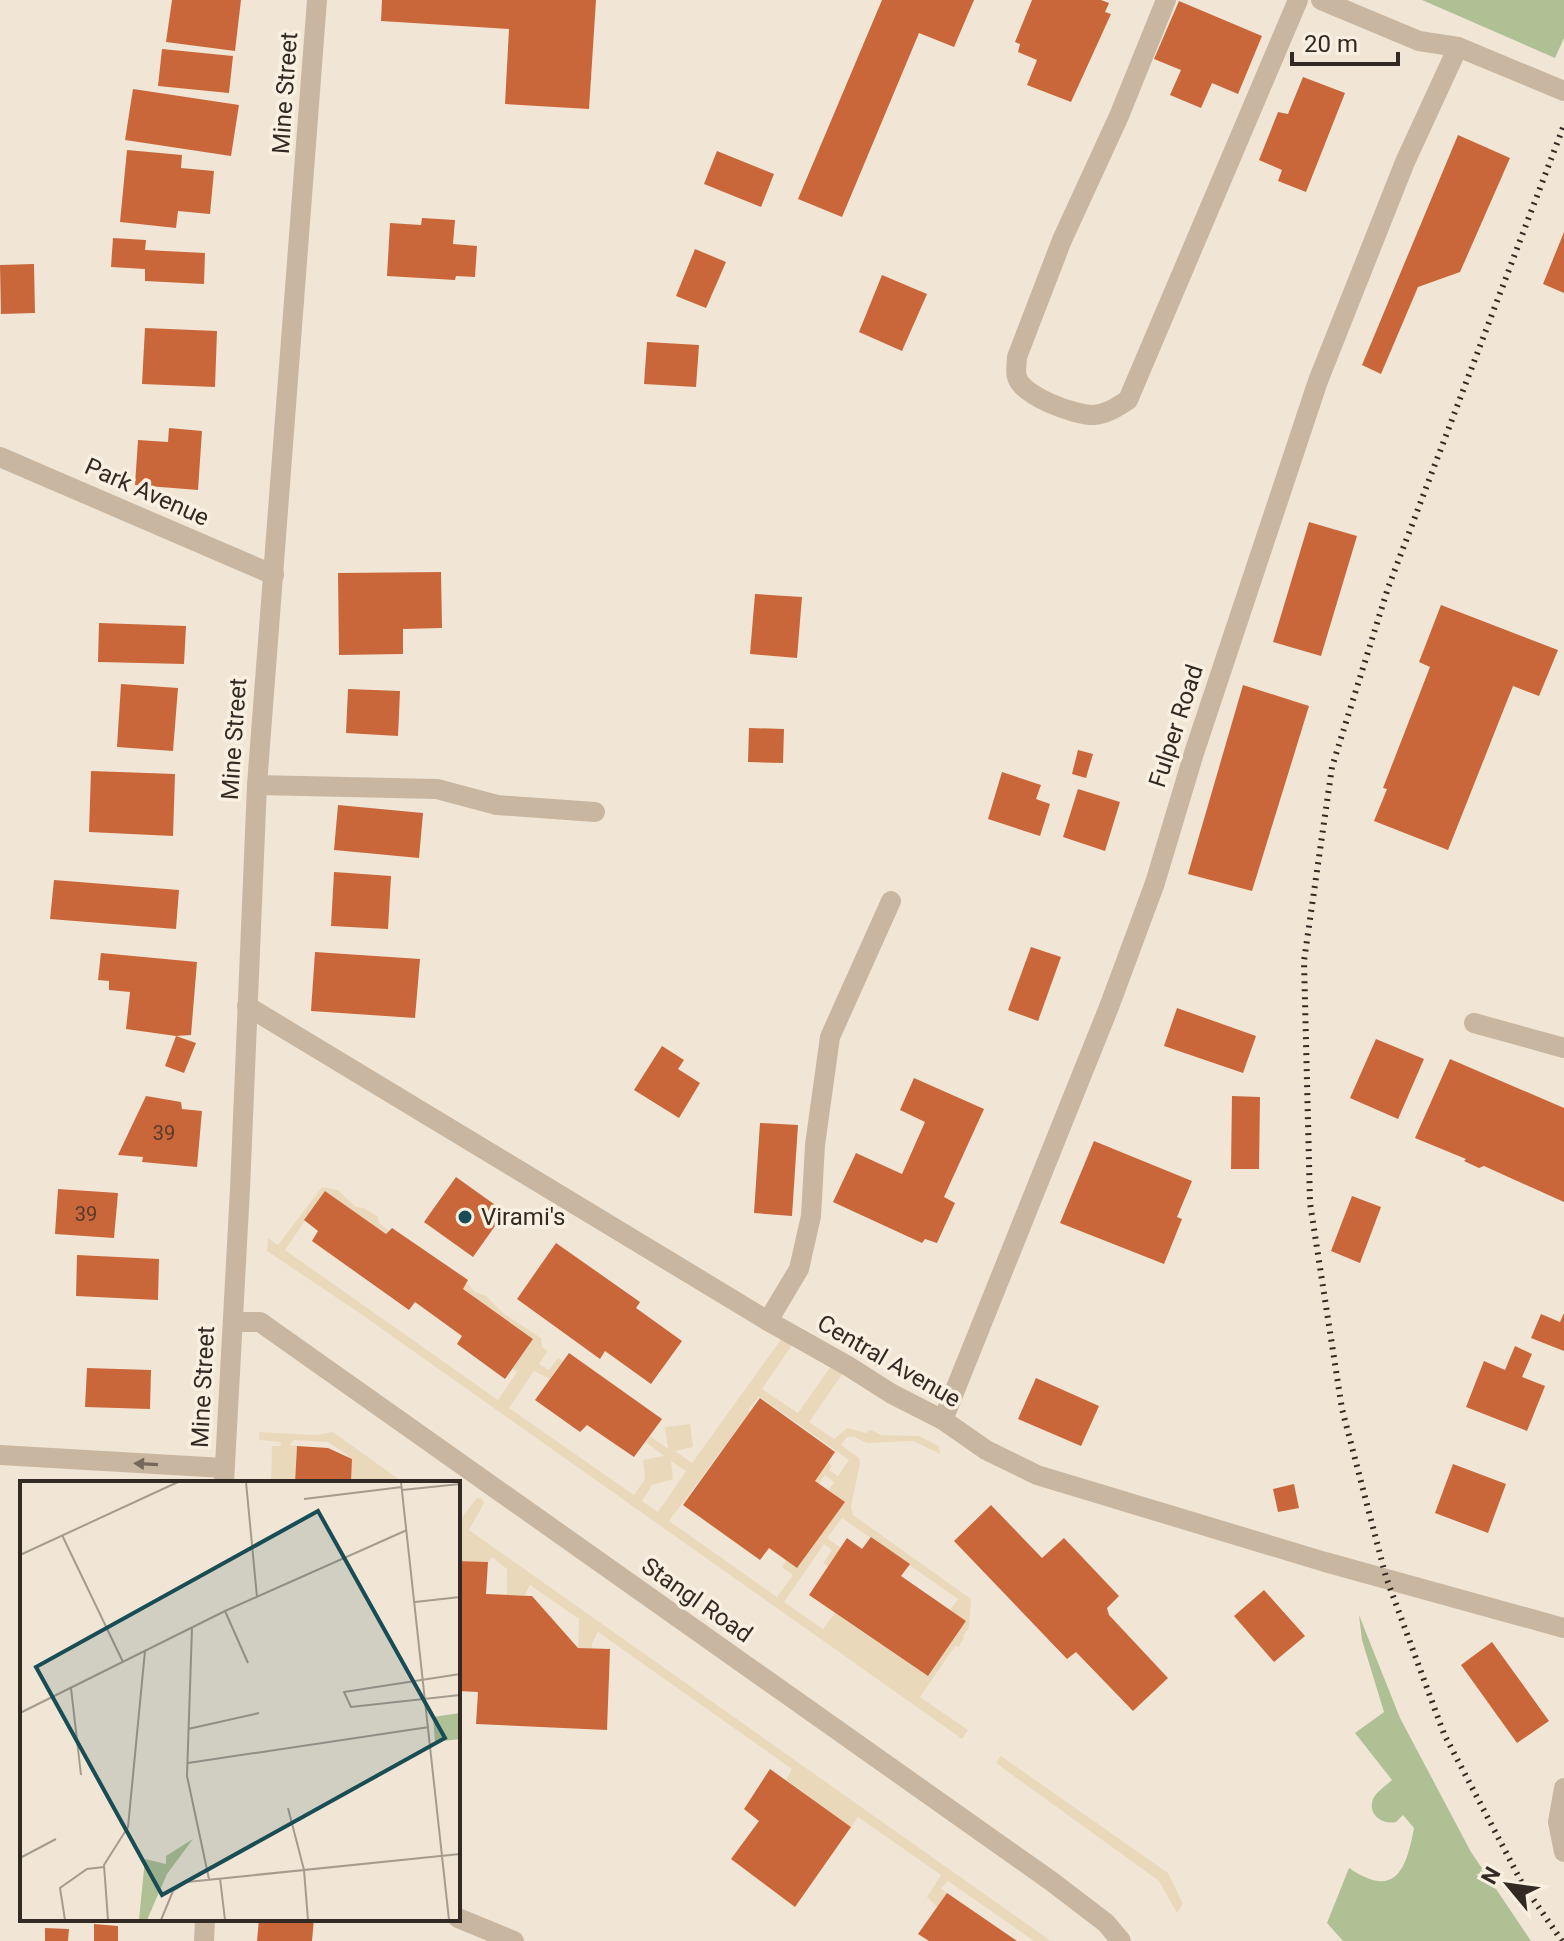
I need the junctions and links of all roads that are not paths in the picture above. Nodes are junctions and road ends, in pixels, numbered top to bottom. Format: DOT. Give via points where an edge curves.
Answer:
graph roads {
  1 [pos="317,0"];
  2 [pos="1166,0"];
  3 [pos="1298,0"];
  4 [pos="1321,0"];
  5 [pos="1458,47"];
  6 [pos="1564,91"];
  7 [pos="0,457"];
  8 [pos="274,575"];
  9 [pos="257,785"];
  10 [pos="595,812"];
  11 [pos="891,901"];
  12 [pos="247,1006"];
  13 [pos="1474,1023"];
  14 [pos="1564,1048"];
  15 [pos="768,1321"];
  16 [pos="233,1322"];
  17 [pos="943,1420"];
  18 [pos="0,1455"];
  19 [pos="224,1475"];
  20 [pos="1564,1628"];
  21 [pos="1564,1788"];
  22 [pos="1564,1852"];
  23 [pos="460,1919"];
  24 [pos="205,1921"];
  25 [pos="204,1941"];
  26 [pos="514,1941"];
  27 [pos="1121,1941"];
  1 -- 8 [label="street, Mine Street"];
  2 -- 3 [label="street" via="1017,357 1017,378 1028,394 1092,415 1128,400"];
  4 -- 5 [label="street" via="1419,41"];
  5 -- 6 [label="street"];
  5 -- 17 [label="street, Fulper Road" via="1405,162 1318,381 1155,883"];
  7 -- 8 [label="street, Park Avenue"];
  8 -- 9 [label="street, Mine Street"];
  9 -- 10 [label="street" via="437,789 497,805"];
  9 -- 12 [label="street, Mine Street"];
  11 -- 15 [label="street" via="830,1037 811,1216 799,1269"];
  12 -- 15 [label="street, Central Avenue"];
  12 -- 16 [label="street, Mine Street"];
  13 -- 14 [label="street"];
  15 -- 17 [label="street, Central Avenue"];
  16 -- 19 [label="street, Mine Street"];
  16 -- 27 [label="street, Stangl Road" via="260,1322 1051,1881"];
  17 -- 20 [label="street, Central Avenue" via="986,1450 1037,1475"];
  19 -- 18 [label="street, one-way"];
  21 -- 22 [label="street" via="1558,1822"];
  23 -- 26 [label="street"];
  24 -- 25 [label="street"];
}
